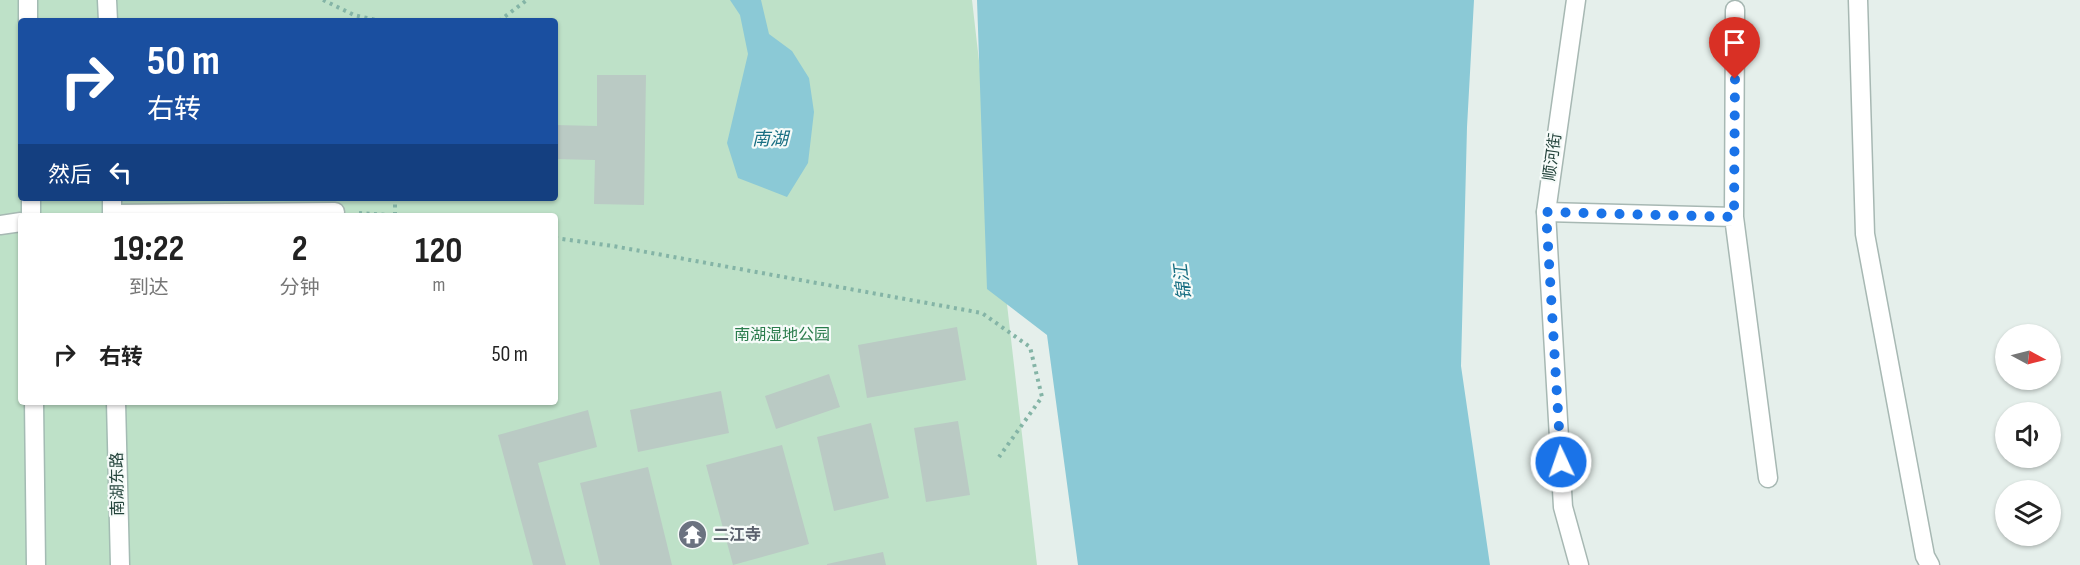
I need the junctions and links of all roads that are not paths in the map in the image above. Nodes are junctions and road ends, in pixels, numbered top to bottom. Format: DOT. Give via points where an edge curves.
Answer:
graph roads {
  1 [pos="28,0"];
  2 [pos="107,0"];
  3 [pos="1576,0"];
  4 [pos="1858,0"];
  5 [pos="1735,10"];
  6 [pos="28,18"];
  7 [pos="108,18"];
  8 [pos="112,209"];
  9 [pos="335,212"];
  10 [pos="1546,212"];
  11 [pos="1734,217"];
  12 [pos="18,222"];
  13 [pos="0,225"];
  14 [pos="34,405"];
  15 [pos="116,405"];
  16 [pos="1768,478"];
  17 [pos="36,565"];
  18 [pos="120,565"];
  19 [pos="1579,565"];
  20 [pos="1930,565"];
  1 -- 6 [label="street"];
  2 -- 7 [label="street"];
  3 -- 10 [label="street, 顺河街"];
  4 -- 20 [label="street" via="1865,234 1925,556"];
  5 -- 11 [label="street"];
  8 -- 9 [label="street"];
  10 -- 11 [label="street"];
  10 -- 19 [label="street, 顺河街" via="1563,507"];
  11 -- 16 [label="street"];
  12 -- 13 [label="street"];
  14 -- 17 [label="street"];
  15 -- 18 [label="street, 南湖东路"];
}
